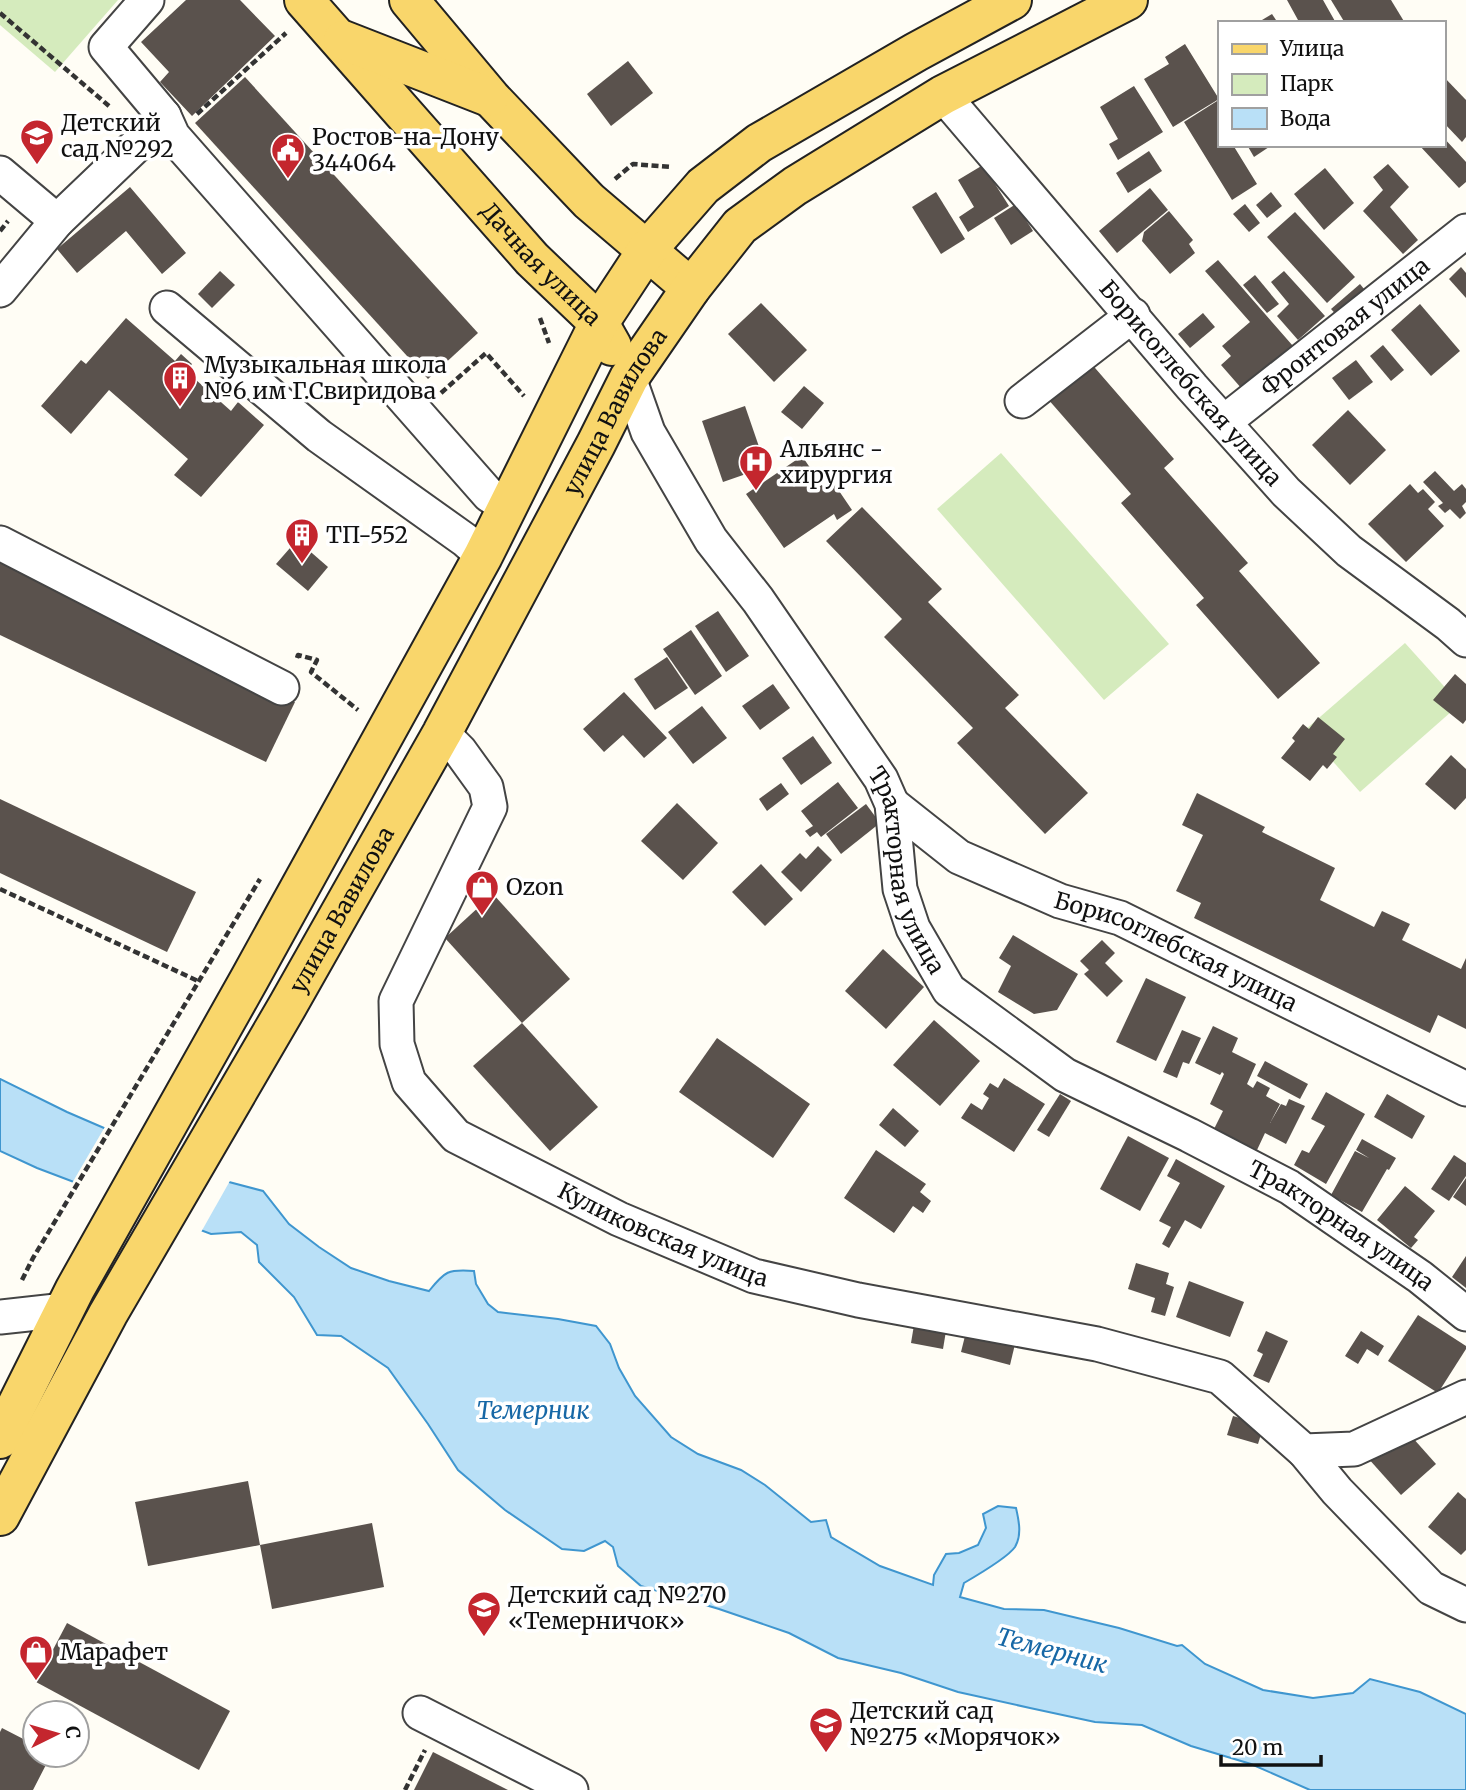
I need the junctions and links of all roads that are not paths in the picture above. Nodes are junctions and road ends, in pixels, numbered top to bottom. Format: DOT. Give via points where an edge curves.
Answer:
graph roads {
  1 [pos="147,0"];
  2 [pos="410,0"];
  3 [pos="1128,0"];
  4 [pos="996,4"];
  5 [pos="296,16"];
  6 [pos="337,38"];
  7 [pos="943,95"];
  8 [pos="491,98"];
  9 [pos="161,130"];
  10 [pos="0,173"];
  11 [pos="57,221"];
  12 [pos="1466,231"];
  13 [pos="647,250"];
  14 [pos="691,288"];
  15 [pos="0,290"];
  16 [pos="167,308"];
  17 [pos="1133,315"];
  18 [pos="599,323"];
  19 [pos="629,378"];
  20 [pos="1022,401"];
  21 [pos="1224,422"];
  22 [pos="507,507"];
  23 [pos="0,543"];
  24 [pos="483,556"];
  25 [pos="1466,640"];
  26 [pos="282,688"];
  27 [pos="442,733"];
  28 [pos="892,804"];
  29 [pos="1466,1089"];
  30 [pos="70,1299"];
  31 [pos="1466,1314"];
  32 [pos="0,1317"];
  33 [pos="1466,1397"];
  34 [pos="0,1439"];
  35 [pos="1304,1451"];
  36 [pos="0,1516"];
  37 [pos="1466,1605"];
  38 [pos="429,1718"];
  39 [pos="571,1790"];
  1 -- 9 [label="street" via="106,47"];
  2 -- 8 [label="main road"];
  3 -- 7 [label="main road, улица Вавилова"];
  4 -- 13 [label="main road, улица Вавилова" via="759,143 703,186"];
  5 -- 6 [label="main road, Дачная улица"];
  6 -- 8 [label="main road"];
  6 -- 18 [label="main road, Дачная улица" via="532,259"];
  7 -- 14 [label="main road, улица Вавилова" via="795,186 740,226"];
  7 -- 17 [label="street, Борисоглебская улица"];
  8 -- 13 [label="main road" via="589,201"];
  9 -- 11 [label="street"];
  9 -- 22 [label="street" via="489,495"];
  10 -- 11 [label="street"];
  11 -- 15 [label="street"];
  12 -- 21 [label="street, Фронтовая улица"];
  13 -- 14 [label="main road"];
  13 -- 18 [label="main road, улица Вавилова"];
  14 -- 19 [label="main road, улица Вавилова"];
  16 -- 24 [label="street" via="319,436"];
  17 -- 20 [label="street"];
  17 -- 21 [label="street, Борисоглебская улица"];
  18 -- 19 [label="main road, Дачная улица"];
  18 -- 22 [label="main road, улица Вавилова"];
  19 -- 27 [label="main road, улица Вавилова"];
  19 -- 28 [label="street, Тракторная улица" via="648,432 710,540 758,600 881,779"];
  21 -- 25 [label="street, Борисоглебская улица" via="1286,492 1349,551"];
  22 -- 24 [label="main road, улица Вавилова"];
  23 -- 26 [label="street"];
  24 -- 30 [label="main road, улица Вавилова"];
  27 -- 35 [label="street, Куликовская улица" via="486,787 490,807 396,1001 397,1044 409,1082 456,1136 619,1219 754,1276 1097,1344 1220,1377"];
  27 -- 36 [label="main road, улица Вавилова" via="108,1314"];
  28 -- 29 [label="street, Борисоглебская улица" via="958,857 1059,901 1120,918"];
  28 -- 31 [label="street, Тракторная улица" via="900,889 913,928 949,990 1065,1075 1289,1187"];
  30 -- 32 [label="street"];
  30 -- 34 [label="main road, улица Вавилова"];
  33 -- 35 [label="street" via="1354,1449"];
  35 -- 37 [label="street, Куликовская улица" via="1431,1588"];
  38 -- 39 [label="street"];
}
